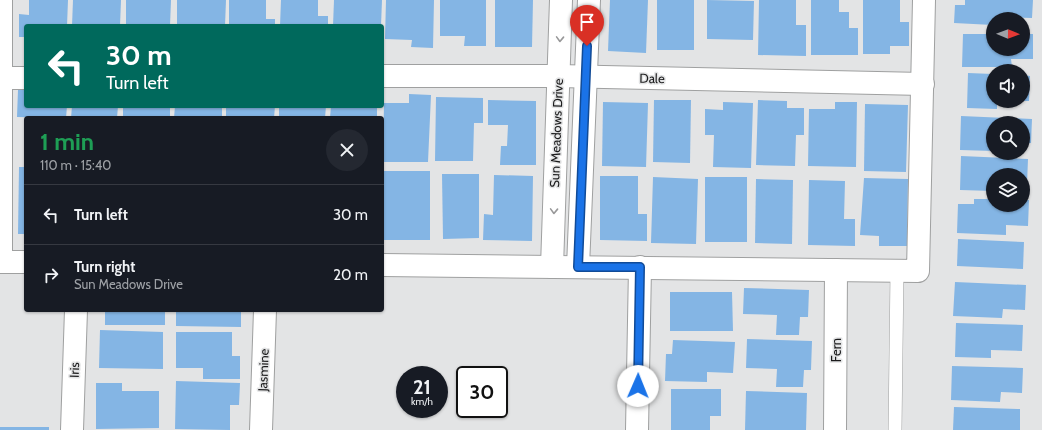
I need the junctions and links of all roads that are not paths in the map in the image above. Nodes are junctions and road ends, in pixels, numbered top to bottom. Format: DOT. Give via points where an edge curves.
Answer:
graph roads {
  1 [pos="1,0"];
  2 [pos="561,0"];
  3 [pos="589,0"];
  4 [pos="924,0"];
  5 [pos="384,76"];
  6 [pos="558,76"];
  7 [pos="586,76"];
  8 [pos="1,78"];
  9 [pos="24,78"];
  10 [pos="923,84"];
  11 [pos="1,262"];
  12 [pos="24,262"];
  13 [pos="384,265"];
  14 [pos="552,267"];
  15 [pos="578,267"];
  16 [pos="640,267"];
  17 [pos="836,270"];
  18 [pos="897,271"];
  19 [pos="76,312"];
  20 [pos="265,312"];
  21 [pos="72,430"];
  22 [pos="262,430"];
  23 [pos="637,430"];
  24 [pos="835,430"];
  25 [pos="895,430"];
  1 -- 8 [label="street"];
  2 -- 6 [label="street, Sun Meadows Drive, one-way"];
  3 -- 7 [label="street"];
  4 -- 10 [label="street"];
  5 -- 6 [label="street, Dale"];
  6 -- 7 [label="street, Dale"];
  6 -- 14 [label="street, Sun Meadows Drive, one-way"];
  7 -- 10 [label="street, Dale"];
  7 -- 15 [label="street"];
  8 -- 9 [label="street"];
  8 -- 11 [label="street"];
  10 -- 18 [label="street" via="918,271"];
  11 -- 12 [label="street"];
  13 -- 14 [label="street"];
  14 -- 15 [label="street"];
  15 -- 16 [label="street"];
  16 -- 17 [label="street"];
  16 -- 23 [label="street"];
  17 -- 18 [label="street"];
  17 -- 24 [label="street, Fern"];
  18 -- 25 [label="lane"];
  19 -- 21 [label="street, Iris"];
  20 -- 22 [label="street, Jasmine"];
}
